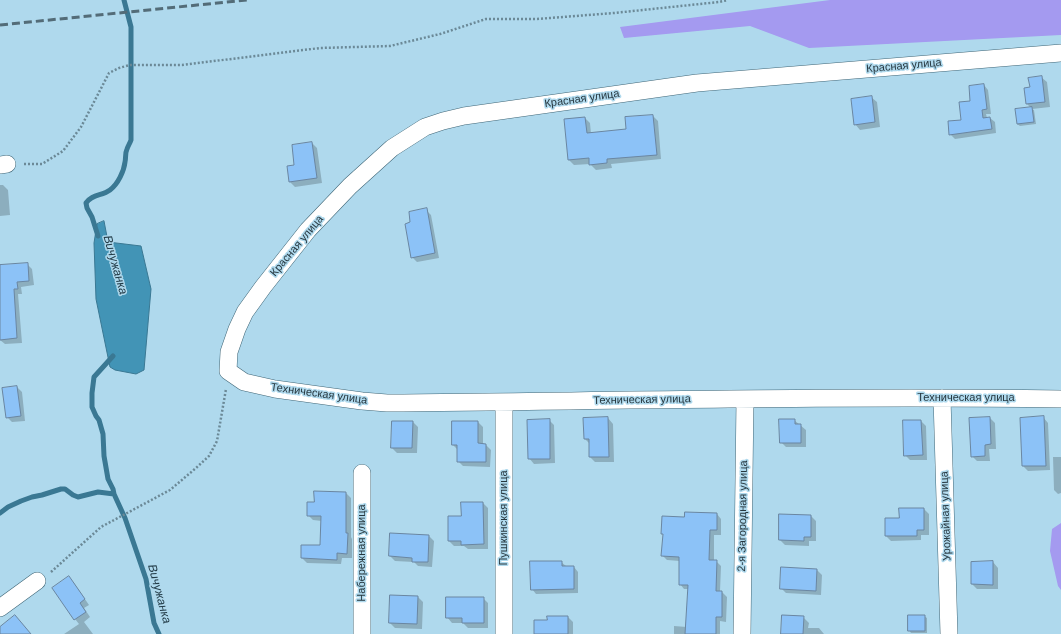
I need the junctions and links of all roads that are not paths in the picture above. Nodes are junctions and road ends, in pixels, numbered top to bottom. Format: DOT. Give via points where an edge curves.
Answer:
graph roads {
  1 [pos="1061,53"];
  2 [pos="228,371"];
  3 [pos="942,398"];
  4 [pos="745,399"];
  5 [pos="1061,399"];
  6 [pos="504,402"];
  7 [pos="362,473"];
  8 [pos="37,581"];
  9 [pos="0,608"];
  10 [pos="362,634"];
  11 [pos="504,634"];
  12 [pos="742,634"];
  13 [pos="949,634"];
  1 -- 2 [label="street, Красная улица" via="696,82 464,116 425,127 392,148 350,186 308,230 245,312 229,352"];
  2 -- 6 [label="street, Техническая улица" via="244,382 362,401"];
  3 -- 4 [label="street, Техническая улица"];
  3 -- 5 [label="street, Техническая улица"];
  3 -- 13 [label="street, Урожайная улица"];
  4 -- 6 [label="street, Техническая улица"];
  4 -- 12 [label="street, 2-я Загородная улица"];
  6 -- 11 [label="street, Пушкинская улица"];
  7 -- 10 [label="street, Набережная улица"];
  8 -- 9 [label="street"];
}
